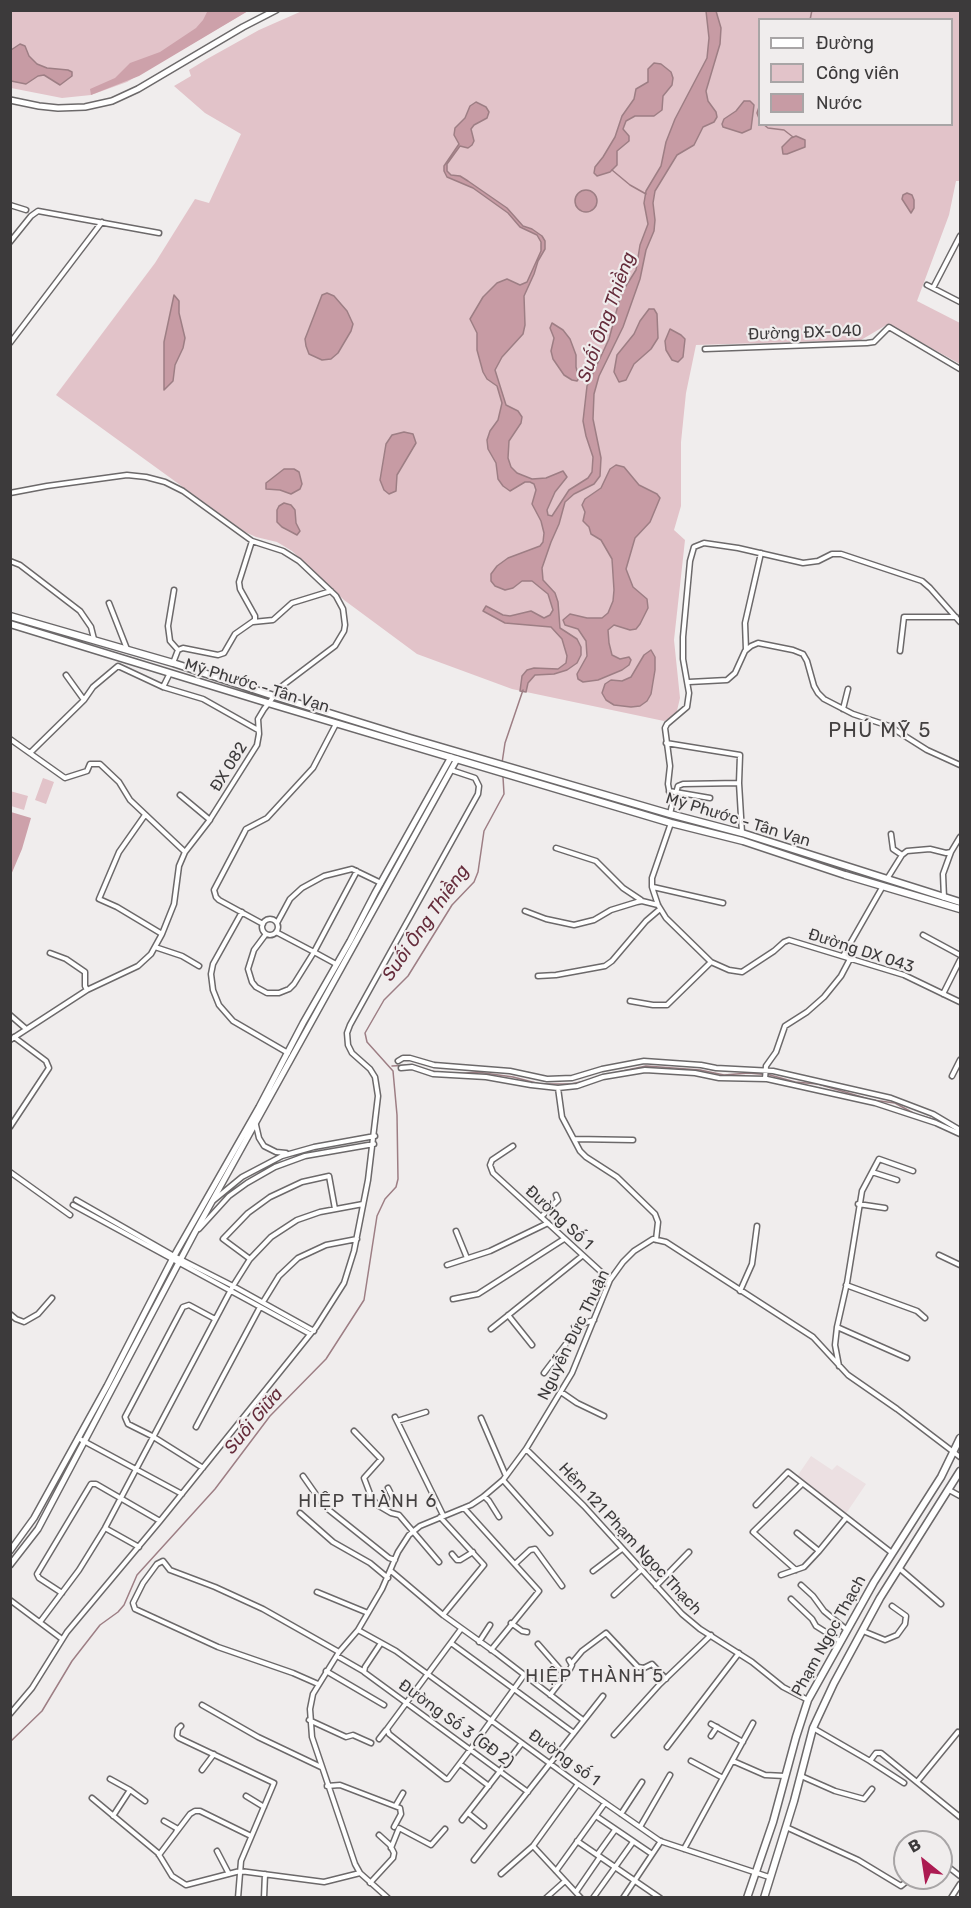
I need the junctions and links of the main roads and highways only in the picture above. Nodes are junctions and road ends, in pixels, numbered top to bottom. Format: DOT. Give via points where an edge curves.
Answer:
graph roads {
  1 [pos="10,616"];
  2 [pos="10,624"];
  3 [pos="885,882"];
  4 [pos="960,902"];
  5 [pos="960,909"];
  6 [pos="960,1438"];
  7 [pos="960,1471"];
  8 [pos="846,1633"];
  9 [pos="857,1643"];
  10 [pos="747,1898"];
  11 [pos="764,1898"];
  1 -- 3 [label="main road, Mỹ Phước - Tân Vạn" via="742,834"];
  2 -- 3 [label="main road, Mỹ Phước - Tân Vạn" via="845,875"];
  3 -- 4 [label="main road, Mỹ Phước - Tân Vạn"];
  3 -- 5 [label="main road, Mỹ Phước - Tân Vạn"];
  6 -- 8 [label="main road, Phạm Ngọc Thạch" via="941,1477"];
  7 -- 9 [label="main road, Phạm Ngọc Thạch"];
  8 -- 9 [label="main road"];
  8 -- 10 [label="main road, Phạm Ngọc Thạch" via="808,1700"];
  9 -- 11 [label="main road, Phạm Ngọc Thạch" via="813,1728"];
}
